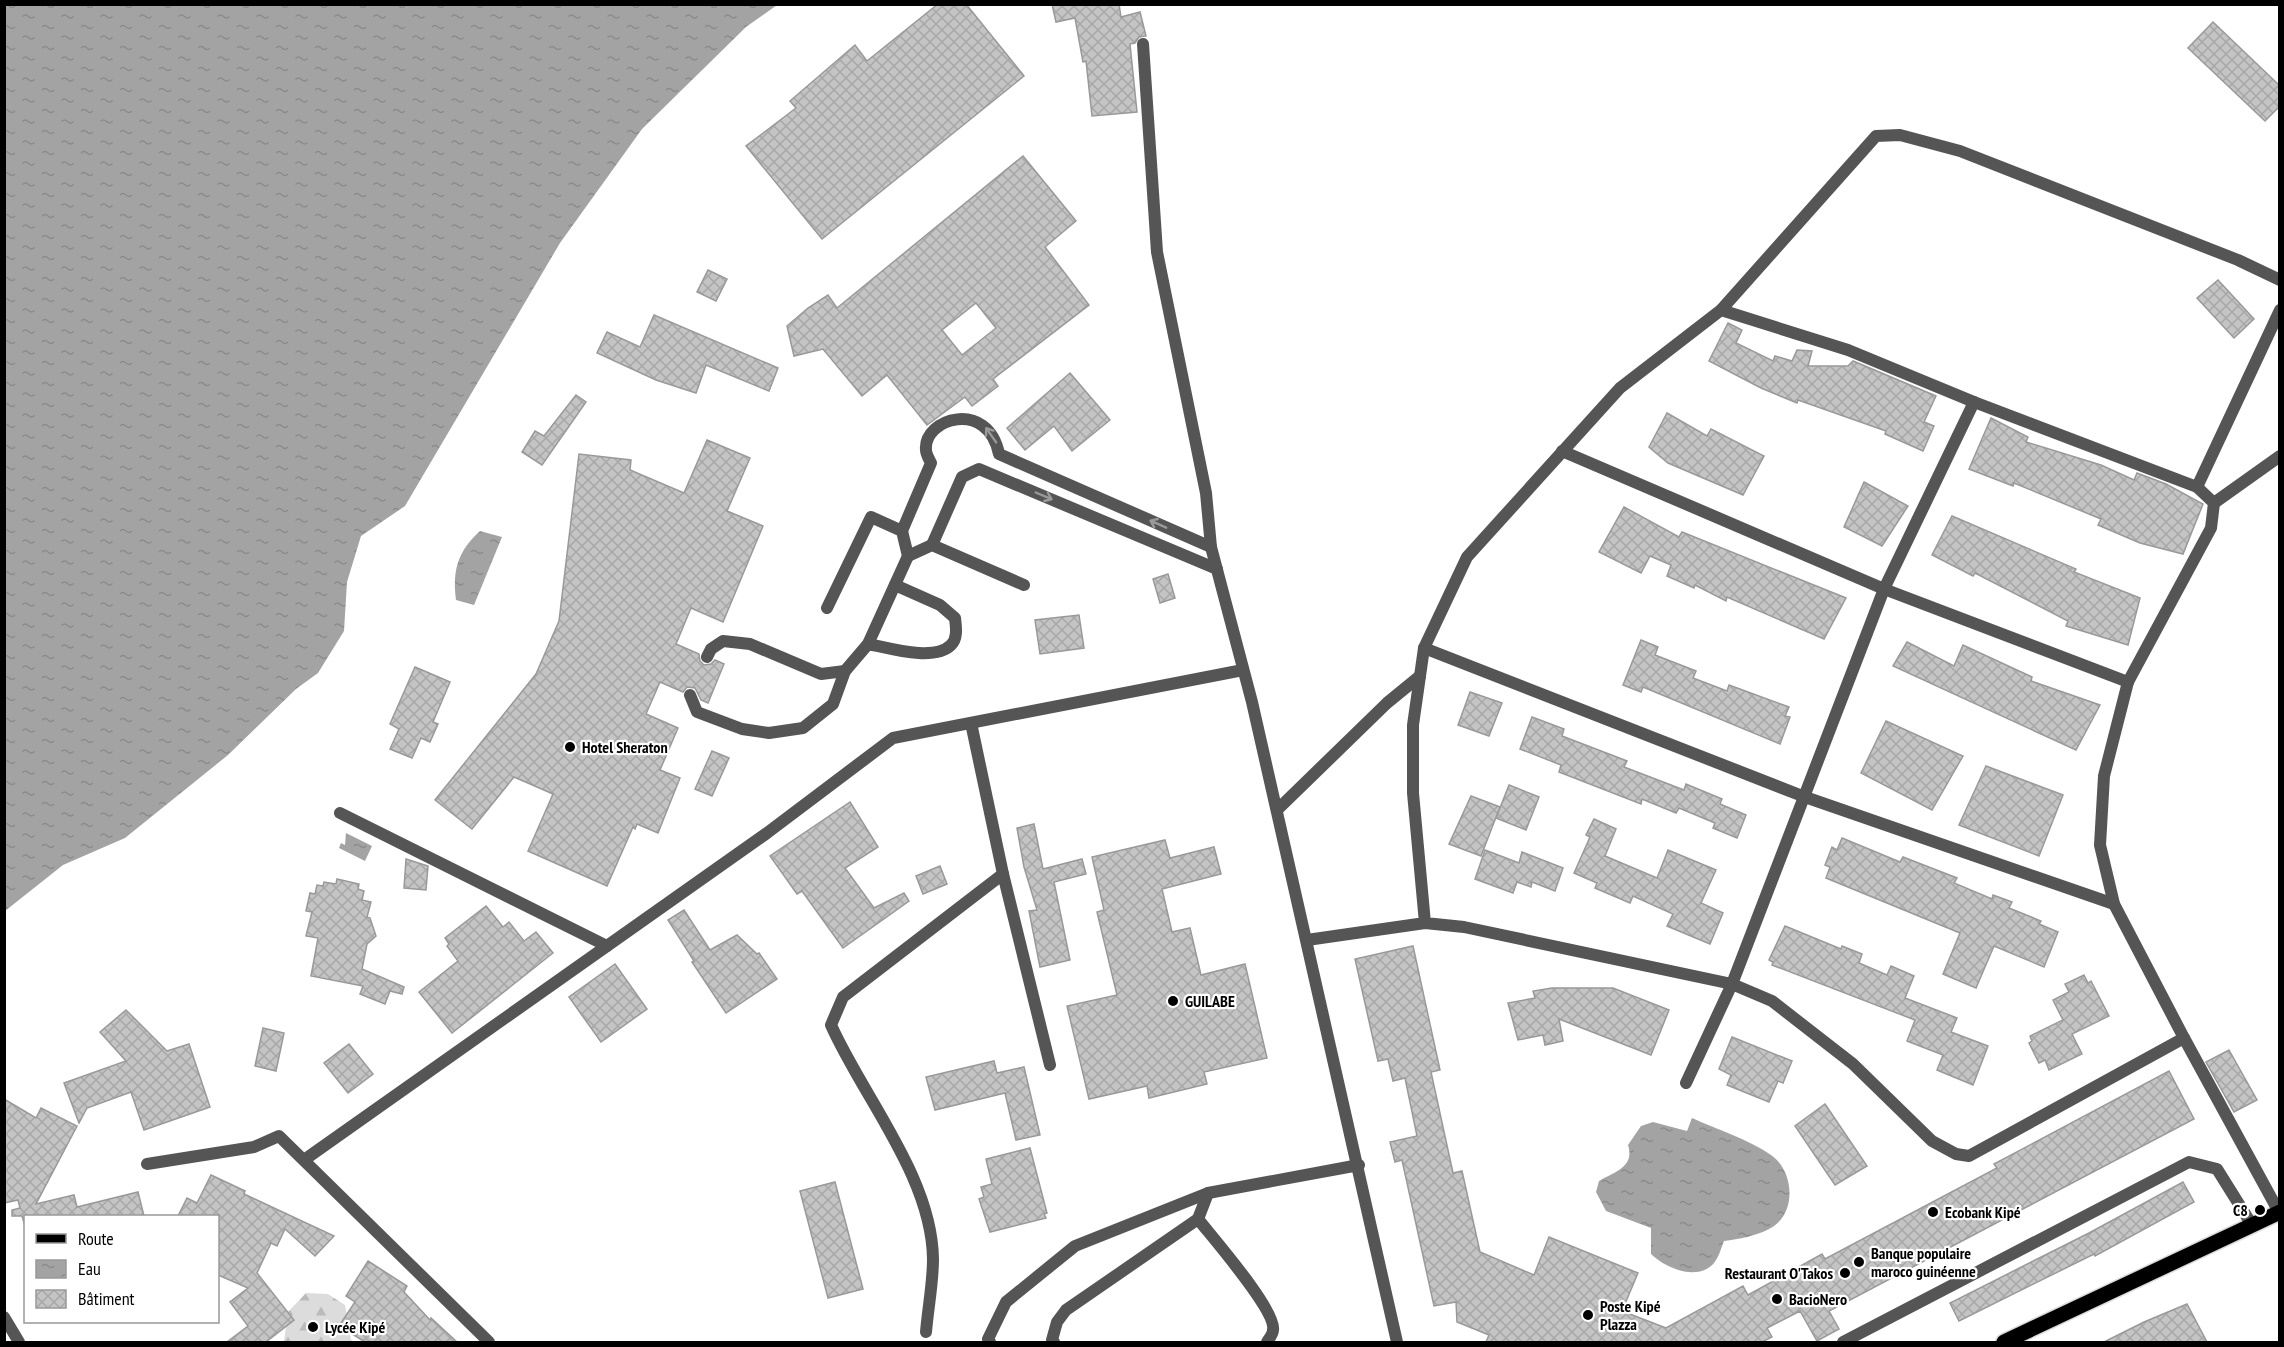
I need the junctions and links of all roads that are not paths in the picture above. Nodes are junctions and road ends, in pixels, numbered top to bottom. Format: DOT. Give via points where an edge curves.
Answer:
graph roads {
  1 [pos="1143,44"];
  2 [pos="2280,280"];
  3 [pos="1721,310"];
  4 [pos="2280,310"];
  5 [pos="1974,402"];
  6 [pos="1562,452"];
  7 [pos="2280,456"];
  8 [pos="2197,487"];
  9 [pos="2214,503"];
  10 [pos="902,531"];
  11 [pos="932,545"];
  12 [pos="1211,547"];
  13 [pos="908,556"];
  14 [pos="1217,568"];
  15 [pos="895,585"];
  16 [pos="1024,585"];
  17 [pos="1884,589"];
  18 [pos="827,608"];
  19 [pos="868,644"];
  20 [pos="1424,648"];
  21 [pos="706,657"];
  22 [pos="1243,670"];
  23 [pos="845,671"];
  24 [pos="1420,676"];
  25 [pos="2128,682"];
  26 [pos="690,695"];
  27 [pos="971,723"];
  28 [pos="1805,797"];
  29 [pos="1277,810"];
  30 [pos="340,813"];
  31 [pos="1003,874"];
  32 [pos="2115,904"];
  33 [pos="1425,923"];
  34 [pos="1306,940"];
  35 [pos="607,946"];
  36 [pos="1732,984"];
  37 [pos="2184,1038"];
  38 [pos="1050,1065"];
  39 [pos="1686,1083"];
  40 [pos="304,1160"];
  41 [pos="147,1164"];
  42 [pos="1359,1165"];
  43 [pos="1208,1193"];
  44 [pos="2279,1212"];
  45 [pos="1198,1219"];
  46 [pos="2252,1225"];
  47 [pos="4,1317"];
  48 [pos="926,1332"];
  49 [pos="1275,1336"];
  50 [pos="20,1342"];
  51 [pos="489,1342"];
  52 [pos="990,1342"];
  53 [pos="1054,1342"];
  54 [pos="1267,1342"];
  55 [pos="1397,1342"];
  56 [pos="1843,1342"];
  57 [pos="2004,1342"];
  1 -- 12 [label="street" via="1157,252 1206,492"];
  2 -- 3 [label="street" via="1960,151 1900,135 1876,136"];
  3 -- 5 [label="street" via="1848,350"];
  3 -- 6 [label="street" via="1620,388"];
  4 -- 8 [label="street"];
  5 -- 8 [label="street"];
  5 -- 17 [label="street"];
  6 -- 17 [label="street"];
  6 -- 20 [label="street" via="1467,557"];
  7 -- 9 [label="street"];
  8 -- 9 [label="street"];
  9 -- 25 [label="street" via="2211,528"];
  12 -- 10 [label="street, one-way" via="999,454 986,427 968,419 949,421 933,432 926,449 931,463"];
  10 -- 13 [label="street"];
  10 -- 18 [label="street" via="871,517"];
  11 -- 13 [label="street"];
  11 -- 14 [label="street, one-way" via="962,477 979,469"];
  11 -- 16 [label="street"];
  12 -- 14 [label="street"];
  13 -- 15 [label="street"];
  14 -- 22 [label="street"];
  15 -- 19 [label="street"];
  15 -- 19 [label="street" via="940,605 955,618 957,635 951,646 911,654"];
  17 -- 25 [label="street"];
  17 -- 28 [label="street"];
  19 -- 23 [label="street"];
  20 -- 24 [label="street"];
  20 -- 28 [label="street"];
  21 -- 23 [label="street" via="723,641 750,644 821,674"];
  22 -- 27 [label="street"];
  22 -- 29 [label="street"];
  23 -- 26 [label="street" via="833,704 803,728 770,733 742,729 697,712"];
  24 -- 29 [label="street" via="1386,703"];
  24 -- 33 [label="street" via="1413,725 1413,793"];
  25 -- 32 [label="street" via="2104,776 2100,845"];
  27 -- 31 [label="street"];
  27 -- 35 [label="street" via="893,738"];
  28 -- 32 [label="street"];
  28 -- 36 [label="street"];
  29 -- 34 [label="street"];
  30 -- 35 [label="street"];
  31 -- 38 [label="street"];
  31 -- 48 [label="street" via="843,997 831,1024 847,1060 914,1174 933,1257"];
  32 -- 37 [label="street"];
  33 -- 34 [label="street"];
  33 -- 36 [label="street" via="1464,927"];
  34 -- 42 [label="street"];
  35 -- 40 [label="street"];
  36 -- 37 [label="street" via="1772,1001 1853,1064 1932,1141 1956,1154 1970,1156"];
  36 -- 39 [label="street"];
  37 -- 44 [label="street"];
  40 -- 41 [label="street" via="279,1136 254,1147"];
  40 -- 51 [label="street"];
  42 -- 43 [label="street"];
  42 -- 55 [label="street"];
  43 -- 45 [label="street"];
  43 -- 52 [label="street" via="1075,1246 1006,1302"];
  44 -- 46 [label="main road"];
  45 -- 49 [label="street" via="1262,1301"];
  45 -- 53 [label="street" via="1066,1310 1057,1322"];
  46 -- 56 [label="street" via="2217,1169 2190,1162"];
  46 -- 57 [label="main road"];
  47 -- 50 [label="street"];
  49 -- 54 [label="street"];
}
